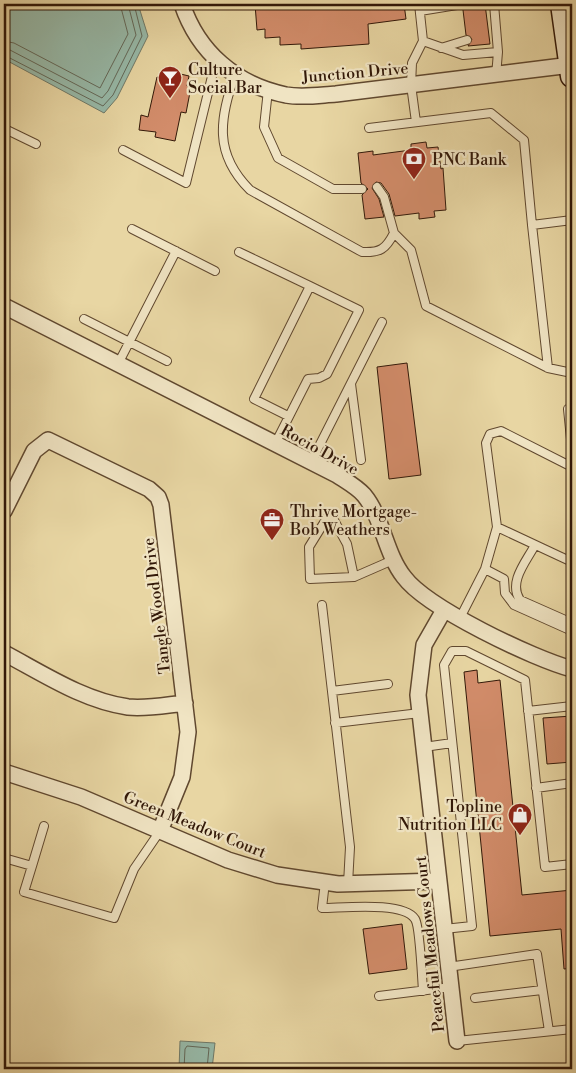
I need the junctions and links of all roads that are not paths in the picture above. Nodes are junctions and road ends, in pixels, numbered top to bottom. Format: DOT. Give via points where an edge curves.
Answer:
graph roads {
  1 [pos="182,4"];
  2 [pos="463,4"];
  3 [pos="494,4"];
  4 [pos="562,4"];
  5 [pos="420,7"];
  6 [pos="467,40"];
  7 [pos="423,41"];
  8 [pos="441,48"];
  9 [pos="498,52"];
  10 [pos="216,60"];
  11 [pos="572,69"];
  12 [pos="234,74"];
  13 [pos="496,76"];
  14 [pos="411,85"];
  15 [pos="268,90"];
  16 [pos="416,122"];
  17 [pos="370,128"];
  18 [pos="4,129"];
  19 [pos="36,144"];
  20 [pos="122,150"];
  21 [pos="377,187"];
  22 [pos="362,189"];
  23 [pos="572,220"];
  24 [pos="532,225"];
  25 [pos="132,229"];
  26 [pos="394,232"];
  27 [pos="176,251"];
  28 [pos="239,252"];
  29 [pos="215,271"];
  30 [pos="310,286"];
  31 [pos="4,306"];
  32 [pos="84,320"];
  33 [pos="382,322"];
  34 [pos="129,342"];
  35 [pos="167,361"];
  36 [pos="118,364"];
  37 [pos="548,368"];
  38 [pos="572,373"];
  39 [pos="351,384"];
  40 [pos="568,409"];
  41 [pos="288,416"];
  42 [pos="275,444"];
  43 [pos="572,449"];
  44 [pos="361,460"];
  45 [pos="311,462"];
  46 [pos="572,467"];
  47 [pos="4,511"];
  48 [pos="497,527"];
  49 [pos="535,545"];
  50 [pos="393,560"];
  51 [pos="572,562"];
  52 [pos="485,569"];
  53 [pos="354,577"];
  54 [pos="322,606"];
  55 [pos="444,610"];
  56 [pos="460,618"];
  57 [pos="572,623"];
  58 [pos="572,631"];
  59 [pos="4,653"];
  60 [pos="572,669"];
  61 [pos="388,684"];
  62 [pos="332,691"];
  63 [pos="185,703"];
  64 [pos="572,706"];
  65 [pos="528,711"];
  66 [pos="420,713"];
  67 [pos="335,723"];
  68 [pos="452,743"];
  69 [pos="424,747"];
  70 [pos="4,772"];
  71 [pos="572,783"];
  72 [pos="536,788"];
  73 [pos="44,826"];
  74 [pos="160,830"];
  75 [pos="4,858"];
  76 [pos="572,864"];
  77 [pos="32,866"];
  78 [pos="439,880"];
  79 [pos="325,882"];
  80 [pos="348,884"];
  81 [pos="444,929"];
  82 [pos="448,967"];
  83 [pos="451,987"];
  84 [pos="423,990"];
  85 [pos="542,990"];
  86 [pos="379,996"];
  87 [pos="475,998"];
  88 [pos="572,1029"];
  89 [pos="549,1031"];
  90 [pos="457,1041"];
  1 -- 10 [label="street, Junction Drive" via="196,36"];
  2 -- 5 [label="lane"];
  3 -- 9 [label="lane" via="493,37"];
  4 -- 11 [label="main road"];
  5 -- 7 [label="lane"];
  6 -- 8 [label="lane"];
  7 -- 8 [label="lane"];
  7 -- 14 [label="lane" via="412,63"];
  8 -- 9 [label="lane" via="463,55"];
  9 -- 13 [label="lane"];
  10 -- 12 [label="street, Junction Drive"];
  10 -- 20 [label="lane" via="186,183"];
  11 -- 13 [label="street, Junction Drive"];
  12 -- 15 [label="street, Junction Drive"];
  12 -- 26 [label="lane" via="223,111 222,140 229,162 250,190 362,252 376,252 387,246"];
  13 -- 14 [label="street, Junction Drive"];
  14 -- 15 [label="street, Junction Drive" via="309,96"];
  14 -- 16 [label="lane"];
  15 -- 22 [label="lane" via="264,127 278,158 333,189"];
  16 -- 17 [label="lane"];
  16 -- 24 [label="lane" via="491,113 524,140"];
  18 -- 19 [label="lane"];
  21 -- 26 [label="lane" via="384,197"];
  23 -- 24 [label="lane"];
  24 -- 37 [label="lane"];
  25 -- 27 [label="lane"];
  26 -- 37 [label="lane" via="412,250 426,306"];
  27 -- 29 [label="lane"];
  27 -- 34 [label="lane"];
  28 -- 30 [label="lane"];
  30 -- 41 [label="lane" via="254,399"];
  30 -- 41 [label="lane" via="359,310 327,374 308,378"];
  31 -- 36 [label="street, Rocio Drive"];
  32 -- 34 [label="lane"];
  33 -- 39 [label="lane"];
  34 -- 35 [label="lane"];
  34 -- 36 [label="lane"];
  36 -- 42 [label="street, Rocio Drive"];
  37 -- 38 [label="lane"];
  39 -- 44 [label="lane"];
  39 -- 45 [label="lane"];
  40 -- 43 [label="lane"];
  41 -- 42 [label="lane"];
  42 -- 45 [label="street, Rocio Drive"];
  45 -- 50 [label="street, Rocio Drive" via="337,475 364,496"];
  46 -- 48 [label="lane" via="500,431 490,434 486,443"];
  47 -- 63 [label="street, Tangle Wood Drive" via="34,451 48,440 148,489 158,497"];
  48 -- 49 [label="lane"];
  48 -- 52 [label="lane"];
  49 -- 51 [label="lane"];
  49 -- 57 [label="lane" via="516,581 515,592 520,600"];
  50 -- 53 [label="lane"];
  50 -- 55 [label="street, Rocio Drive" via="416,590"];
  52 -- 56 [label="lane"];
  52 -- 58 [label="lane" via="504,579 505,593 514,605"];
  53 -- 53 [label="lane" via="310,579 309,548 330,513 347,544"];
  54 -- 62 [label="lane"];
  55 -- 56 [label="street, Rocio Drive"];
  55 -- 66 [label="street, Peaceful Meadows Court" via="424,645 418,695"];
  56 -- 60 [label="street, Rocio Drive" via="524,650"];
  59 -- 63 [label="street" via="69,687 112,704 148,707"];
  61 -- 62 [label="lane"];
  62 -- 67 [label="lane"];
  63 -- 74 [label="street, Tangle Wood Drive" via="188,732 185,761"];
  64 -- 65 [label="lane"];
  65 -- 68 [label="lane" via="525,680 466,651 452,651 444,665"];
  65 -- 72 [label="lane"];
  66 -- 67 [label="lane"];
  66 -- 69 [label="street, Peaceful Meadows Court"];
  67 -- 80 [label="lane" via="350,847"];
  68 -- 69 [label="lane"];
  68 -- 81 [label="lane" via="472,926"];
  69 -- 78 [label="street, Peaceful Meadows Court"];
  70 -- 74 [label="street, Green Meadow Court" via="81,797"];
  71 -- 72 [label="lane"];
  72 -- 76 [label="lane" via="545,867"];
  73 -- 77 [label="lane"];
  74 -- 77 [label="lane" via="134,869 114,918 24,892"];
  74 -- 79 [label="street, Green Meadow Court" via="228,860 277,875"];
  75 -- 77 [label="lane"];
  78 -- 80 [label="street, Green Meadow Court"];
  78 -- 81 [label="street, Peaceful Meadows Court"];
  79 -- 80 [label="street, Green Meadow Court"];
  79 -- 84 [label="lane" via="322,908 395,908 408,911 416,920"];
  81 -- 82 [label="street, Peaceful Meadows Court"];
  82 -- 83 [label="street, Peaceful Meadows Court"];
  82 -- 85 [label="lane" via="537,954"];
  83 -- 84 [label="lane"];
  83 -- 90 [label="street, Peaceful Meadows Court"];
  84 -- 86 [label="lane"];
  85 -- 87 [label="lane"];
  85 -- 89 [label="lane"];
  88 -- 89 [label="lane"];
  89 -- 90 [label="lane"];
}
